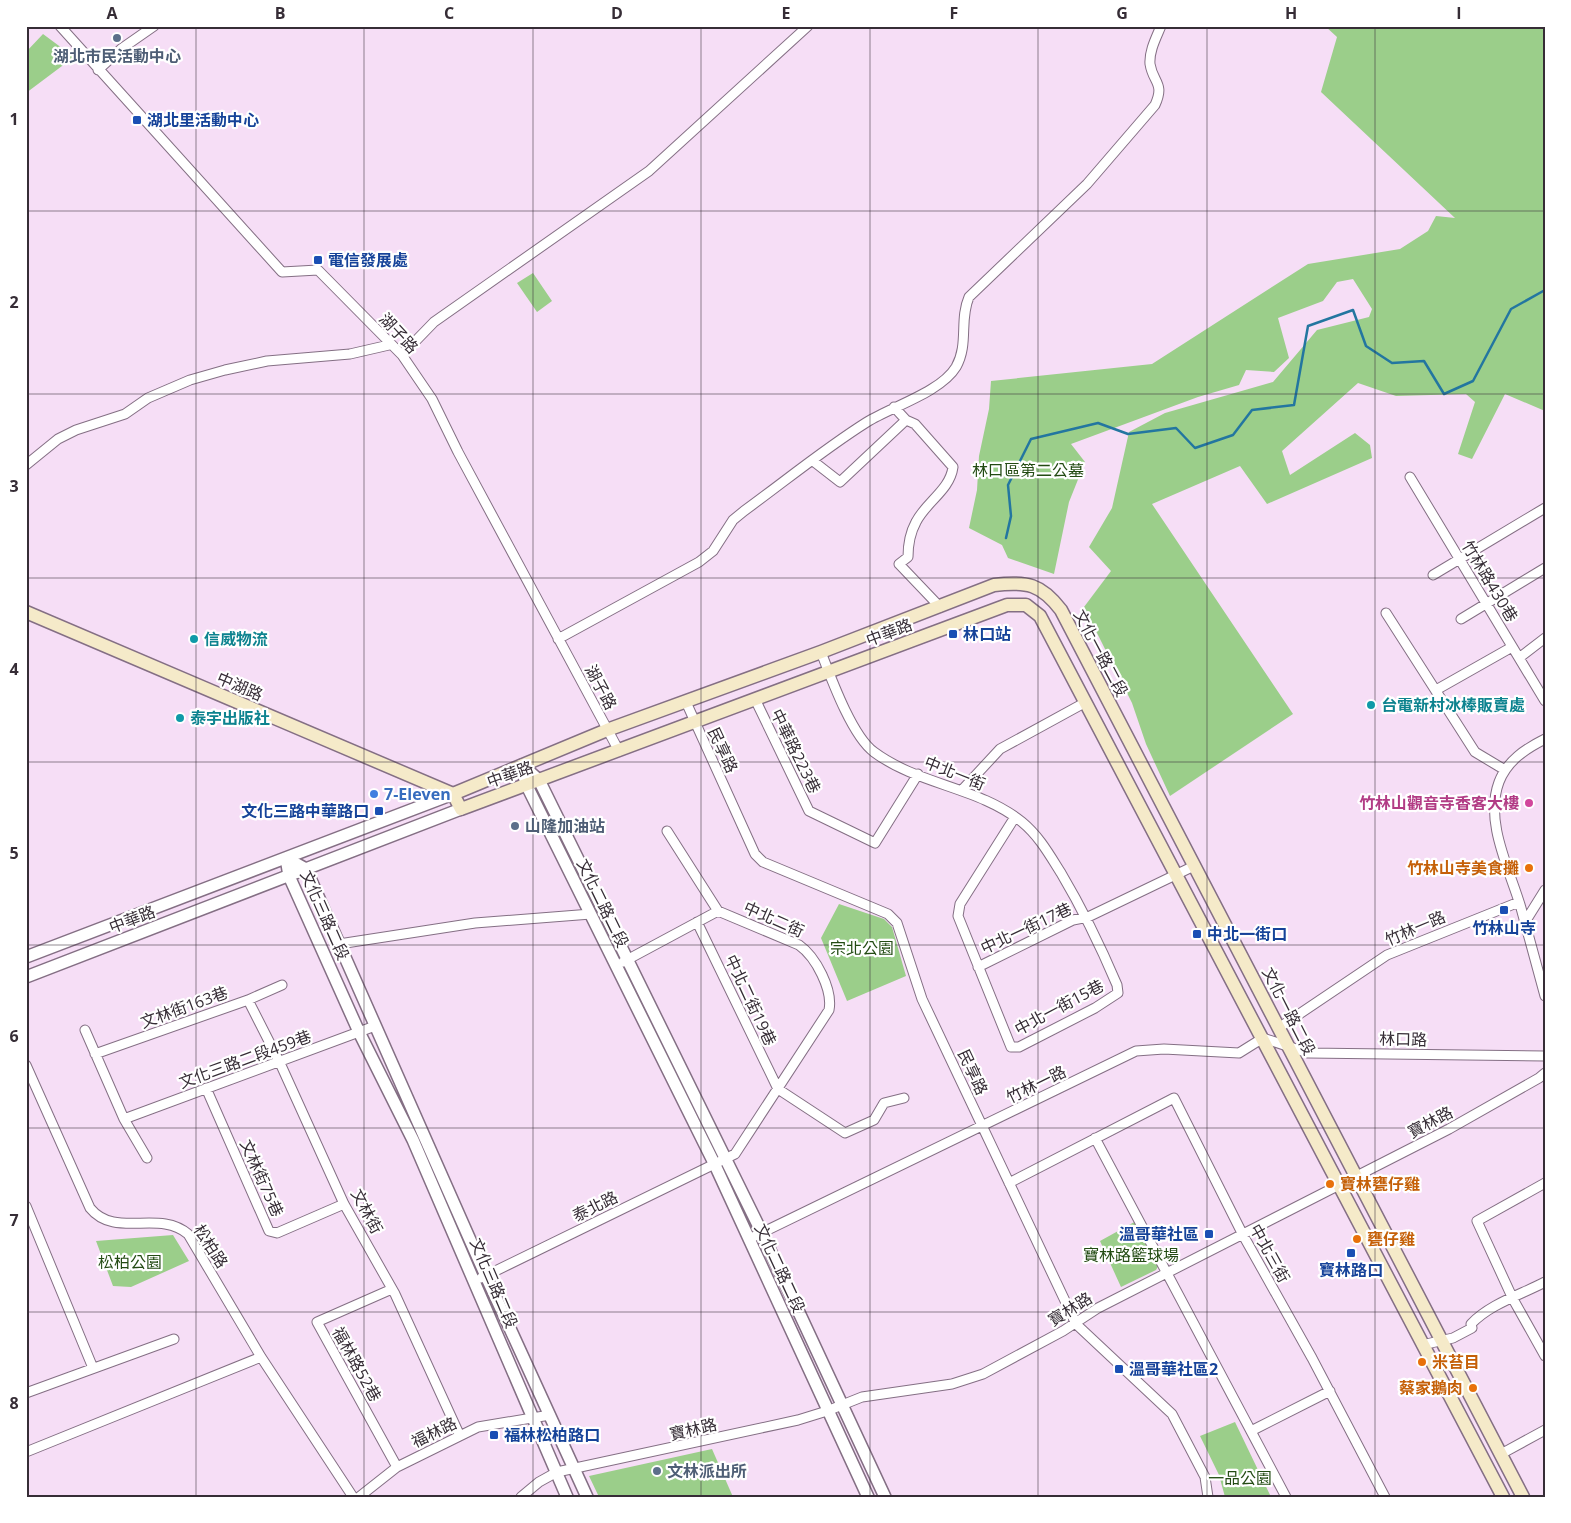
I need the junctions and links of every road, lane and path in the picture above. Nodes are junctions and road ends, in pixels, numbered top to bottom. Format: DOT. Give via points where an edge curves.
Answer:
graph roads {
  1 [pos="60,26"];
  2 [pos="154,26"];
  3 [pos="808,26"];
  4 [pos="1161,26"];
  5 [pos="98,70"];
  6 [pos="389,344"];
  7 [pos="402,355"];
  8 [pos="894,407"];
  9 [pos="906,420"];
  10 [pos="813,461"];
  11 [pos="26,465"];
  12 [pos="1410,477"];
  13 [pos="1545,508"];
  14 [pos="1459,559"];
  15 [pos="1545,568"];
  16 [pos="1433,575"];
  17 [pos="994,586"];
  18 [pos="1485,602"];
  19 [pos="940,607"];
  20 [pos="26,612"];
  21 [pos="1386,613"];
  22 [pos="1461,619"];
  23 [pos="1545,638"];
  24 [pos="558,639"];
  25 [pos="1512,647"];
  26 [pos="821,652"];
  27 [pos="1519,658"];
  28 [pos="829,673"];
  29 [pos="1436,690"];
  30 [pos="755,699"];
  31 [pos="1545,701"];
  32 [pos="686,702"];
  33 [pos="1086,702"];
  34 [pos="693,722"];
  35 [pos="607,730"];
  36 [pos="1545,739"];
  37 [pos="618,751"];
  38 [pos="522,764"];
  39 [pos="1505,770"];
  40 [pos="918,774"];
  41 [pos="539,780"];
  42 [pos="526,784"];
  43 [pos="962,790"];
  44 [pos="452,794"];
  45 [pos="461,809"];
  46 [pos="1015,817"];
  47 [pos="666,831"];
  48 [pos="286,858"];
  49 [pos="1194,866"];
  50 [pos="306,869"];
  51 [pos="1178,875"];
  52 [pos="289,876"];
  53 [pos="1545,890"];
  54 [pos="1519,902"];
  55 [pos="718,912"];
  56 [pos="591,914"];
  57 [pos="1088,917"];
  58 [pos="697,922"];
  59 [pos="1525,922"];
  60 [pos="339,944"];
  61 [pos="26,957"];
  62 [pos="628,959"];
  63 [pos="616,965"];
  64 [pos="978,967"];
  65 [pos="26,978"];
  66 [pos="282,985"];
  67 [pos="1118,993"];
  68 [pos="1545,996"];
  69 [pos="248,1000"];
  70 [pos="375,1026"];
  71 [pos="1280,1027"];
  72 [pos="85,1030"];
  73 [pos="359,1032"];
  74 [pos="1263,1038"];
  75 [pos="1290,1046"];
  76 [pos="95,1054"];
  77 [pos="1545,1056"];
  78 [pos="280,1063"];
  79 [pos="26,1064"];
  80 [pos="1545,1073"];
  81 [pos="206,1088"];
  82 [pos="778,1089"];
  83 [pos="904,1098"];
  84 [pos="124,1119"];
  85 [pos="982,1127"];
  86 [pos="1096,1138"];
  87 [pos="147,1158"];
  88 [pos="727,1159"];
  89 [pos="714,1165"];
  90 [pos="1356,1176"];
  91 [pos="1009,1183"];
  92 [pos="1545,1183"];
  93 [pos="1338,1186"];
  94 [pos="344,1204"];
  95 [pos="26,1206"];
  96 [pos="29,1221"];
  97 [pos="762,1233"];
  98 [pos="1243,1235"];
  99 [pos="749,1239"];
  100 [pos="1168,1273"];
  101 [pos="481,1278"];
  102 [pos="1545,1282"];
  103 [pos="392,1289"];
  104 [pos="1513,1299"];
  105 [pos="1076,1324"];
  106 [pos="174,1339"];
  107 [pos="1442,1340"];
  108 [pos="1422,1345"];
  109 [pos="1545,1356"];
  110 [pos="261,1358"];
  111 [pos="93,1368"];
  112 [pos="1330,1391"];
  113 [pos="26,1393"];
  114 [pos="842,1406"];
  115 [pos="828,1411"];
  116 [pos="550,1415"];
  117 [pos="534,1419"];
  118 [pos="1545,1430"];
  119 [pos="1251,1431"];
  120 [pos="460,1436"];
  121 [pos="26,1452"];
  122 [pos="1501,1454"];
  123 [pos="398,1467"];
  124 [pos="574,1470"];
  125 [pos="557,1472"];
  126 [pos="1521,1493"];
  127 [pos="352,1497"];
  128 [pos="359,1497"];
  129 [pos="521,1497"];
  130 [pos="567,1497"];
  131 [pos="587,1497"];
  132 [pos="868,1497"];
  133 [pos="885,1497"];
  134 [pos="1208,1497"];
  135 [pos="1286,1497"];
  136 [pos="1385,1497"];
  137 [pos="1504,1497"];
  1 -- 5 [label="street, 湖子路"];
  2 -- 5 [label="street"];
  3 -- 7 [label="street" via="649,171 434,322"];
  4 -- 8 [label="street" via="1153,43 1150,64 1159,84 1160,93 1155,105 1087,184 969,297 964,309 963,351 955,368 909,402"];
  5 -- 6 [label="street, 湖子路" via="282,272 318,270"];
  6 -- 7 [label="street, 湖子路"];
  6 -- 11 [label="street" via="350,354 267,361 190,380 148,398 125,414 58,439"];
  7 -- 24 [label="street, 湖子路" via="432,399"];
  8 -- 9 [label="street"];
  8 -- 10 [label="street" via="866,422"];
  9 -- 10 [label="street" via="840,482"];
  9 -- 19 [label="street" via="915,424 953,467 952,477 916,522 908,557 899,564"];
  10 -- 24 [label="street" via="733,520 713,550 699,562"];
  12 -- 14 [label="street, 竹林路430巷"];
  13 -- 14 [label="street"];
  14 -- 16 [label="street"];
  14 -- 18 [label="street, 竹林路430巷"];
  15 -- 18 [label="street"];
  17 -- 19 [label="main road, 中華路"];
  17 -- 49 [label="main road, 文化一路二段" via="1012,583 1031,585 1049,595 1061,610"];
  18 -- 22 [label="street"];
  18 -- 25 [label="street, 竹林路430巷"];
  19 -- 26 [label="main road, 中華路"];
  20 -- 44 [label="main road, 中湖路"];
  21 -- 29 [label="street"];
  23 -- 27 [label="street"];
  24 -- 35 [label="street, 湖子路"];
  25 -- 27 [label="street, 竹林路430巷"];
  25 -- 29 [label="street"];
  26 -- 28 [label="street, 中北一街"];
  26 -- 32 [label="main road, 中華路"];
  27 -- 31 [label="street, 竹林路430巷"];
  28 -- 30 [label="main road, 中華路"];
  28 -- 33 [label="main road, 中華路" via="1007,605 1026,605 1040,616"];
  28 -- 40 [label="street, 中北一街" via="848,714 873,752"];
  29 -- 39 [label="street" via="1475,752"];
  30 -- 34 [label="main road, 中華路"];
  30 -- 40 [label="street, 中華路223巷" via="808,811 875,843"];
  32 -- 34 [label="street, 民享路"];
  32 -- 35 [label="main road, 中華路"];
  33 -- 43 [label="street" via="1000,749"];
  33 -- 51 [label="main road"];
  34 -- 37 [label="main road, 中華路"];
  34 -- 85 [label="street, 民享路" via="755,854 763,862 888,914 897,924 922,999"];
  35 -- 37 [label="street, 湖子路"];
  35 -- 38 [label="main road, 中華路"];
  36 -- 39 [label="street" via="1516,757"];
  37 -- 41 [label="main road, 中華路"];
  38 -- 41 [label="street, 文化二路二段"];
  38 -- 42 [label="street, 文化二路二段"];
  38 -- 44 [label="main road, 中華路"];
  39 -- 54 [label="street" via="1498,784 1495,813"];
  40 -- 43 [label="street, 中北一街"];
  41 -- 42 [label="main road, 中華路"];
  41 -- 62 [label="street, 文化二路二段"];
  42 -- 45 [label="main road, 中華路"];
  42 -- 56 [label="street, 文化二路二段"];
  43 -- 46 [label="street, 中北一街"];
  44 -- 45 [label="main road"];
  44 -- 48 [label="street, 中華路"];
  45 -- 50 [label="street, 中華路"];
  46 -- 57 [label="street, 中北一街" via="1041,840"];
  46 -- 64 [label="street" via="960,904 958,916"];
  47 -- 55 [label="street"];
  48 -- 50 [label="street, 文化三路二段"];
  48 -- 52 [label="street, 文化三路二段"];
  48 -- 61 [label="street, 中華路"];
  49 -- 51 [label="street"];
  49 -- 71 [label="main road, 文化一路二段"];
  50 -- 52 [label="street, 中華路"];
  50 -- 60 [label="street, 文化三路二段"];
  51 -- 57 [label="street"];
  51 -- 74 [label="main road"];
  52 -- 65 [label="street, 中華路"];
  52 -- 73 [label="street, 文化三路二段"];
  53 -- 59 [label="street"];
  54 -- 59 [label="street"];
  54 -- 71 [label="street, 竹林一路" via="1387,955"];
  55 -- 58 [label="street, 中北二街"];
  55 -- 82 [label="street, 中北二街" via="800,945 812,958 828,991 831,1000 829,1010"];
  56 -- 60 [label="street" via="475,924"];
  56 -- 63 [label="street, 文化二路二段"];
  57 -- 64 [label="street, 中北一街17巷" via="1074,920"];
  57 -- 67 [label="street, 中北一街"];
  58 -- 62 [label="street, 中北二街"];
  58 -- 82 [label="street, 中北二街19巷"];
  59 -- 68 [label="street"];
  60 -- 70 [label="street, 文化三路二段"];
  62 -- 63 [label="street, 中北二街"];
  62 -- 88 [label="street, 文化二路二段"];
  63 -- 89 [label="street, 文化二路二段"];
  64 -- 67 [label="street, 中北一街15巷" via="1011,1047 1019,1047"];
  66 -- 69 [label="street, 文林街163巷"];
  69 -- 76 [label="street, 文林街163巷"];
  69 -- 78 [label="street, 文林街"];
  70 -- 73 [label="street, 文化三路二段459巷"];
  70 -- 101 [label="street, 文化三路二段"];
  71 -- 74 [label="main road"];
  71 -- 75 [label="main road, 文化一路二段"];
  72 -- 76 [label="street"];
  73 -- 78 [label="street, 文化三路二段459巷"];
  73 -- 101 [label="street, 文化三路二段"];
  74 -- 75 [label="street, 林口路"];
  74 -- 85 [label="street, 竹林一路" via="1239,1053 1164,1049 1136,1052"];
  74 -- 93 [label="main road"];
  75 -- 77 [label="street, 林口路" via="1308,1053"];
  75 -- 90 [label="main road, 文化一路二段"];
  76 -- 84 [label="street"];
  78 -- 81 [label="street, 文化三路二段459巷"];
  78 -- 94 [label="street, 文林街"];
  79 -- 110 [label="street, 松柏路" via="90,1208 97,1217 107,1222 172,1223 188,1234"];
  80 -- 90 [label="street, 寶林路" via="1449,1129"];
  81 -- 84 [label="street, 文化三路二段459巷"];
  81 -- 94 [label="street, 文林街75巷" via="271,1233"];
  82 -- 83 [label="street" via="845,1133 874,1120 884,1103"];
  82 -- 88 [label="street, 中北二街" via="735,1154"];
  84 -- 87 [label="street"];
  85 -- 91 [label="street, 民享路"];
  85 -- 97 [label="street, 竹林一路"];
  86 -- 91 [label="street, 中北三街"];
  86 -- 98 [label="street, 中北三街" via="1174,1098"];
  86 -- 100 [label="street"];
  88 -- 89 [label="street, 泰北路"];
  88 -- 97 [label="street, 文化二路二段"];
  89 -- 99 [label="street, 文化二路二段"];
  89 -- 101 [label="street, 泰北路"];
  90 -- 93 [label="street, 寶林路"];
  90 -- 107 [label="main road, 文化一路二段"];
  91 -- 105 [label="street, 民享路"];
  92 -- 104 [label="street" via="1477,1221"];
  93 -- 98 [label="street, 寶林路"];
  93 -- 108 [label="main road"];
  94 -- 103 [label="street, 文林街"];
  95 -- 96 [label="street"];
  96 -- 111 [label="street"];
  97 -- 99 [label="street, 竹林一路"];
  97 -- 114 [label="street, 文化二路二段"];
  98 -- 100 [label="street, 寶林路"];
  98 -- 112 [label="street, 中北三街"];
  99 -- 115 [label="street, 文化二路二段"];
  100 -- 105 [label="street, 寶林路" via="1098,1308"];
  100 -- 119 [label="street"];
  101 -- 116 [label="street, 文化三路二段"];
  101 -- 117 [label="street, 文化三路二段"];
  102 -- 104 [label="street"];
  103 -- 120 [label="street, 文林街"];
  103 -- 123 [label="street, 福林路52巷" via="317,1322"];
  104 -- 107 [label="street" via="1484,1311 1471,1324 1472,1328"];
  104 -- 109 [label="street"];
  105 -- 114 [label="street, 寶林路" via="983,1374 952,1384 862,1397"];
  105 -- 134 [label="street, 民享路" via="1172,1414 1205,1477"];
  106 -- 111 [label="street"];
  107 -- 108 [label="street"];
  107 -- 122 [label="main road, 文化一路二段"];
  108 -- 137 [label="main road"];
  110 -- 121 [label="street"];
  110 -- 127 [label="street, 松柏路"];
  111 -- 113 [label="street"];
  112 -- 119 [label="street"];
  112 -- 136 [label="street, 中北三街"];
  114 -- 115 [label="street, 寶林路"];
  114 -- 133 [label="street, 文化二路二段"];
  115 -- 124 [label="street, 寶林路"];
  115 -- 132 [label="street, 文化二路二段"];
  116 -- 117 [label="street, 福林路"];
  116 -- 124 [label="street, 文化三路二段"];
  117 -- 120 [label="street, 福林路" via="478,1427"];
  117 -- 125 [label="street, 文化三路二段"];
  118 -- 122 [label="street"];
  119 -- 135 [label="street"];
  120 -- 123 [label="street, 福林路"];
  122 -- 126 [label="main road, 文化一路二段"];
  123 -- 128 [label="street, 福林路"];
  124 -- 125 [label="street, 寶林路"];
  124 -- 131 [label="street, 文化三路二段"];
  125 -- 129 [label="street" via="538,1482"];
  125 -- 130 [label="street, 文化三路二段"];
  126 -- 137 [label="street"];
}
